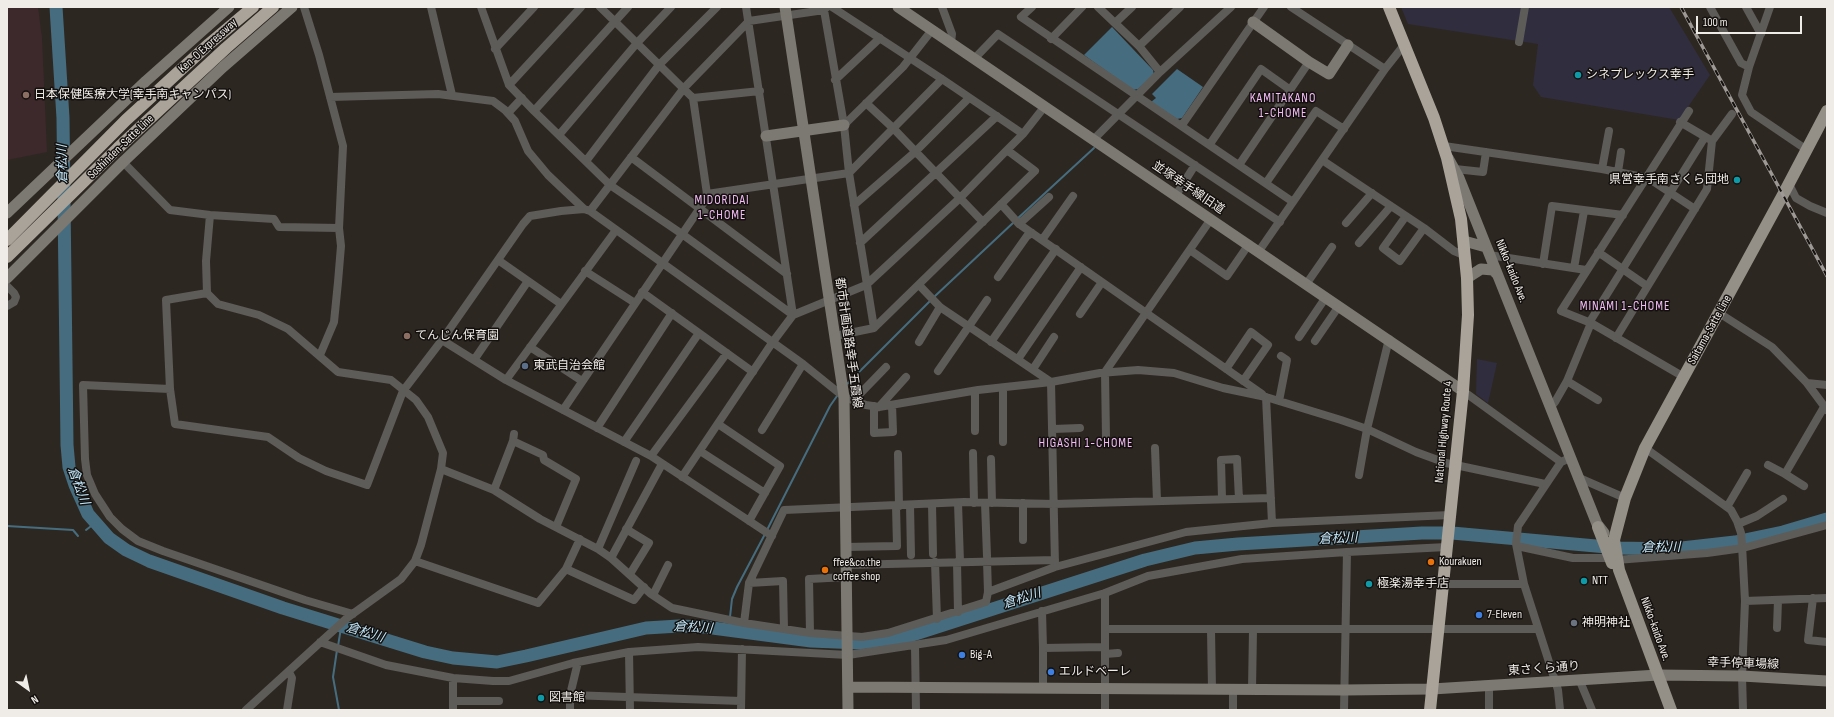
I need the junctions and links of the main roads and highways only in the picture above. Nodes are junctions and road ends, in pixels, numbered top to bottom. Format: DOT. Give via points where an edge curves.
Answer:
graph roads {
  1 [pos="252,7"];
  2 [pos="273,7"];
  3 [pos="1389,7"];
  4 [pos="1827,111"];
  5 [pos="1448,158"];
  6 [pos="7,240"];
  7 [pos="7,257"];
  8 [pos="1598,527"];
  9 [pos="1612,551"];
  10 [pos="1430,710"];
  11 [pos="1671,710"];
  1 -- 6 [label="highway, Ken-O Expressway, bridge" via="126,120"];
  2 -- 7 [label="highway, Ken-O Expressway, bridge" via="118,148"];
  3 -- 5 [label="highway, Nikko-kaido Ave."];
  4 -- 9 [label="main road, Saitama-Satte Line" via="1645,448 1625,498"];
  5 -- 10 [label="highway, National Highway Route 4" via="1466,256 1468,315 1463,391"];
  8 -- 9 [label="main road, Nikko-kaido Ave."];
  9 -- 11 [label="main road, Nikko-kaido Ave."];
}
